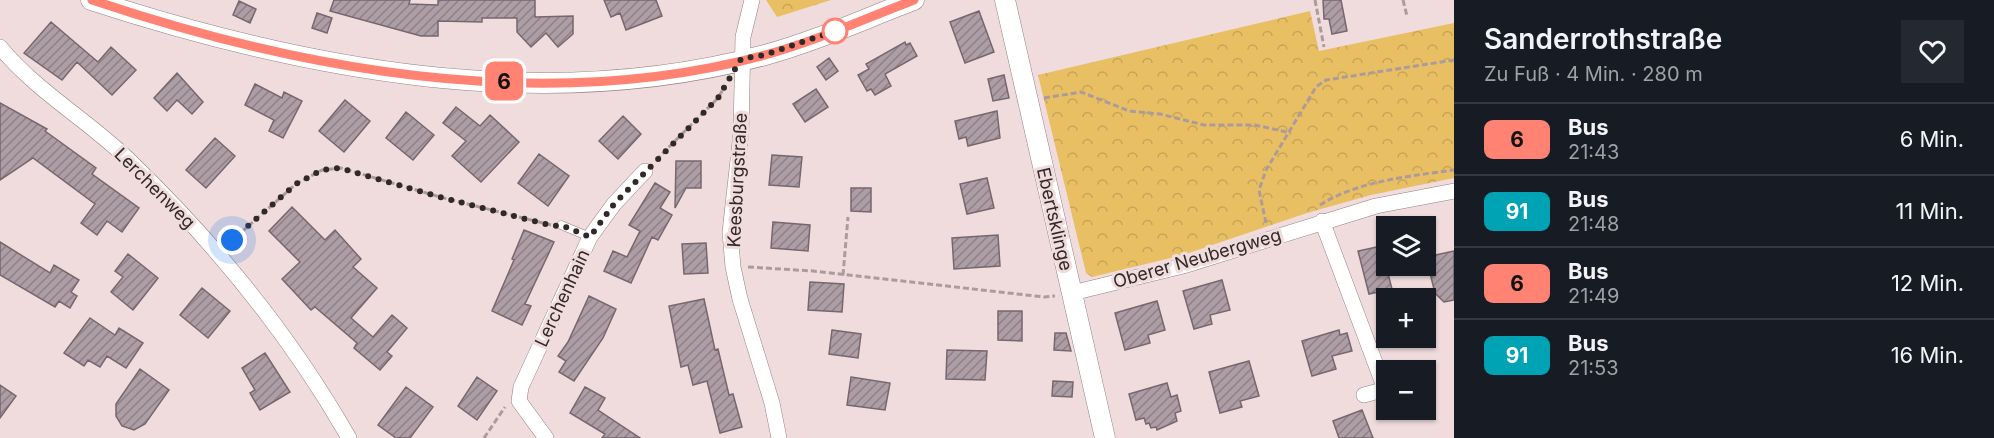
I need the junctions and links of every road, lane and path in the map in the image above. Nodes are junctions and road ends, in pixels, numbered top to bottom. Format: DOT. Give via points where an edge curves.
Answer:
graph roads {
  1 [pos="91,0"];
  2 [pos="752,0"];
  3 [pos="914,0"];
  4 [pos="1005,0"];
  5 [pos="1315,0"];
  6 [pos="1403,0"];
  7 [pos="1407,16"];
  8 [pos="0,47"];
  9 [pos="1324,47"];
  10 [pos="741,59"];
  11 [pos="1454,60"];
  12 [pos="1027,100"];
  13 [pos="1291,133"];
  14 [pos="1454,170"];
  15 [pos="645,171"];
  16 [pos="1454,191"];
  17 [pos="1320,214"];
  18 [pos="848,217"];
  19 [pos="1275,220"];
  20 [pos="561,225"];
  21 [pos="590,237"];
  22 [pos="219,252"];
  23 [pos="733,267"];
  24 [pos="843,275"];
  25 [pos="1072,293"];
  26 [pos="1376,362"];
  27 [pos="521,387"];
  28 [pos="1376,392"];
  29 [pos="1364,395"];
  30 [pos="349,438"];
  31 [pos="484,438"];
  32 [pos="546,438"];
  33 [pos="779,438"];
  34 [pos="1106,438"];
  1 -- 10 [label="street" via="295,57 373,71 460,79 621,79"];
  2 -- 10 [label="street, Keesburgstraße"];
  3 -- 10 [label="street" via="812,40"];
  4 -- 12 [label="street, Ebertsklinge"];
  5 -- 9 [label="path"];
  6 -- 7 [label="path"];
  8 -- 22 [label="street, Lerchenweg" via="129,160"];
  10 -- 15 [label="path" via="718,98"];
  10 -- 23 [label="street, Keesburgstraße" via="741,133 730,232"];
  11 -- 13 [label="path" via="1326,80 1316,87"];
  12 -- 13 [label="path" via="1081,92 1129,111 1204,125 1255,125"];
  12 -- 25 [label="street, Ebertsklinge"];
  13 -- 19 [label="path" via="1266,170 1259,190 1264,224"];
  14 -- 17 [label="path" via="1338,194"];
  15 -- 21 [label="street, Lerchenhain"];
  16 -- 17 [label="street, Oberer Neubergweg"];
  17 -- 25 [label="street, Oberer Neubergweg" via="1183,266"];
  17 -- 26 [label="street"];
  18 -- 24 [label="path"];
  20 -- 21 [label="lane"];
  20 -- 22 [label="path" via="440,197 340,168 322,170 296,184"];
  21 -- 27 [label="street, Lerchenhain"];
  22 -- 30 [label="street, Lerchenweg" via="316,380"];
  23 -- 24 [label="path"];
  23 -- 33 [label="street, Keesburgstraße"];
  24 -- 25 [label="path" via="1044,297"];
  25 -- 34 [label="street, Ebertsklinge"];
  27 -- 31 [label="path"];
  27 -- 32 [label="street" via="519,401"];
  28 -- 29 [label="street"];
}
